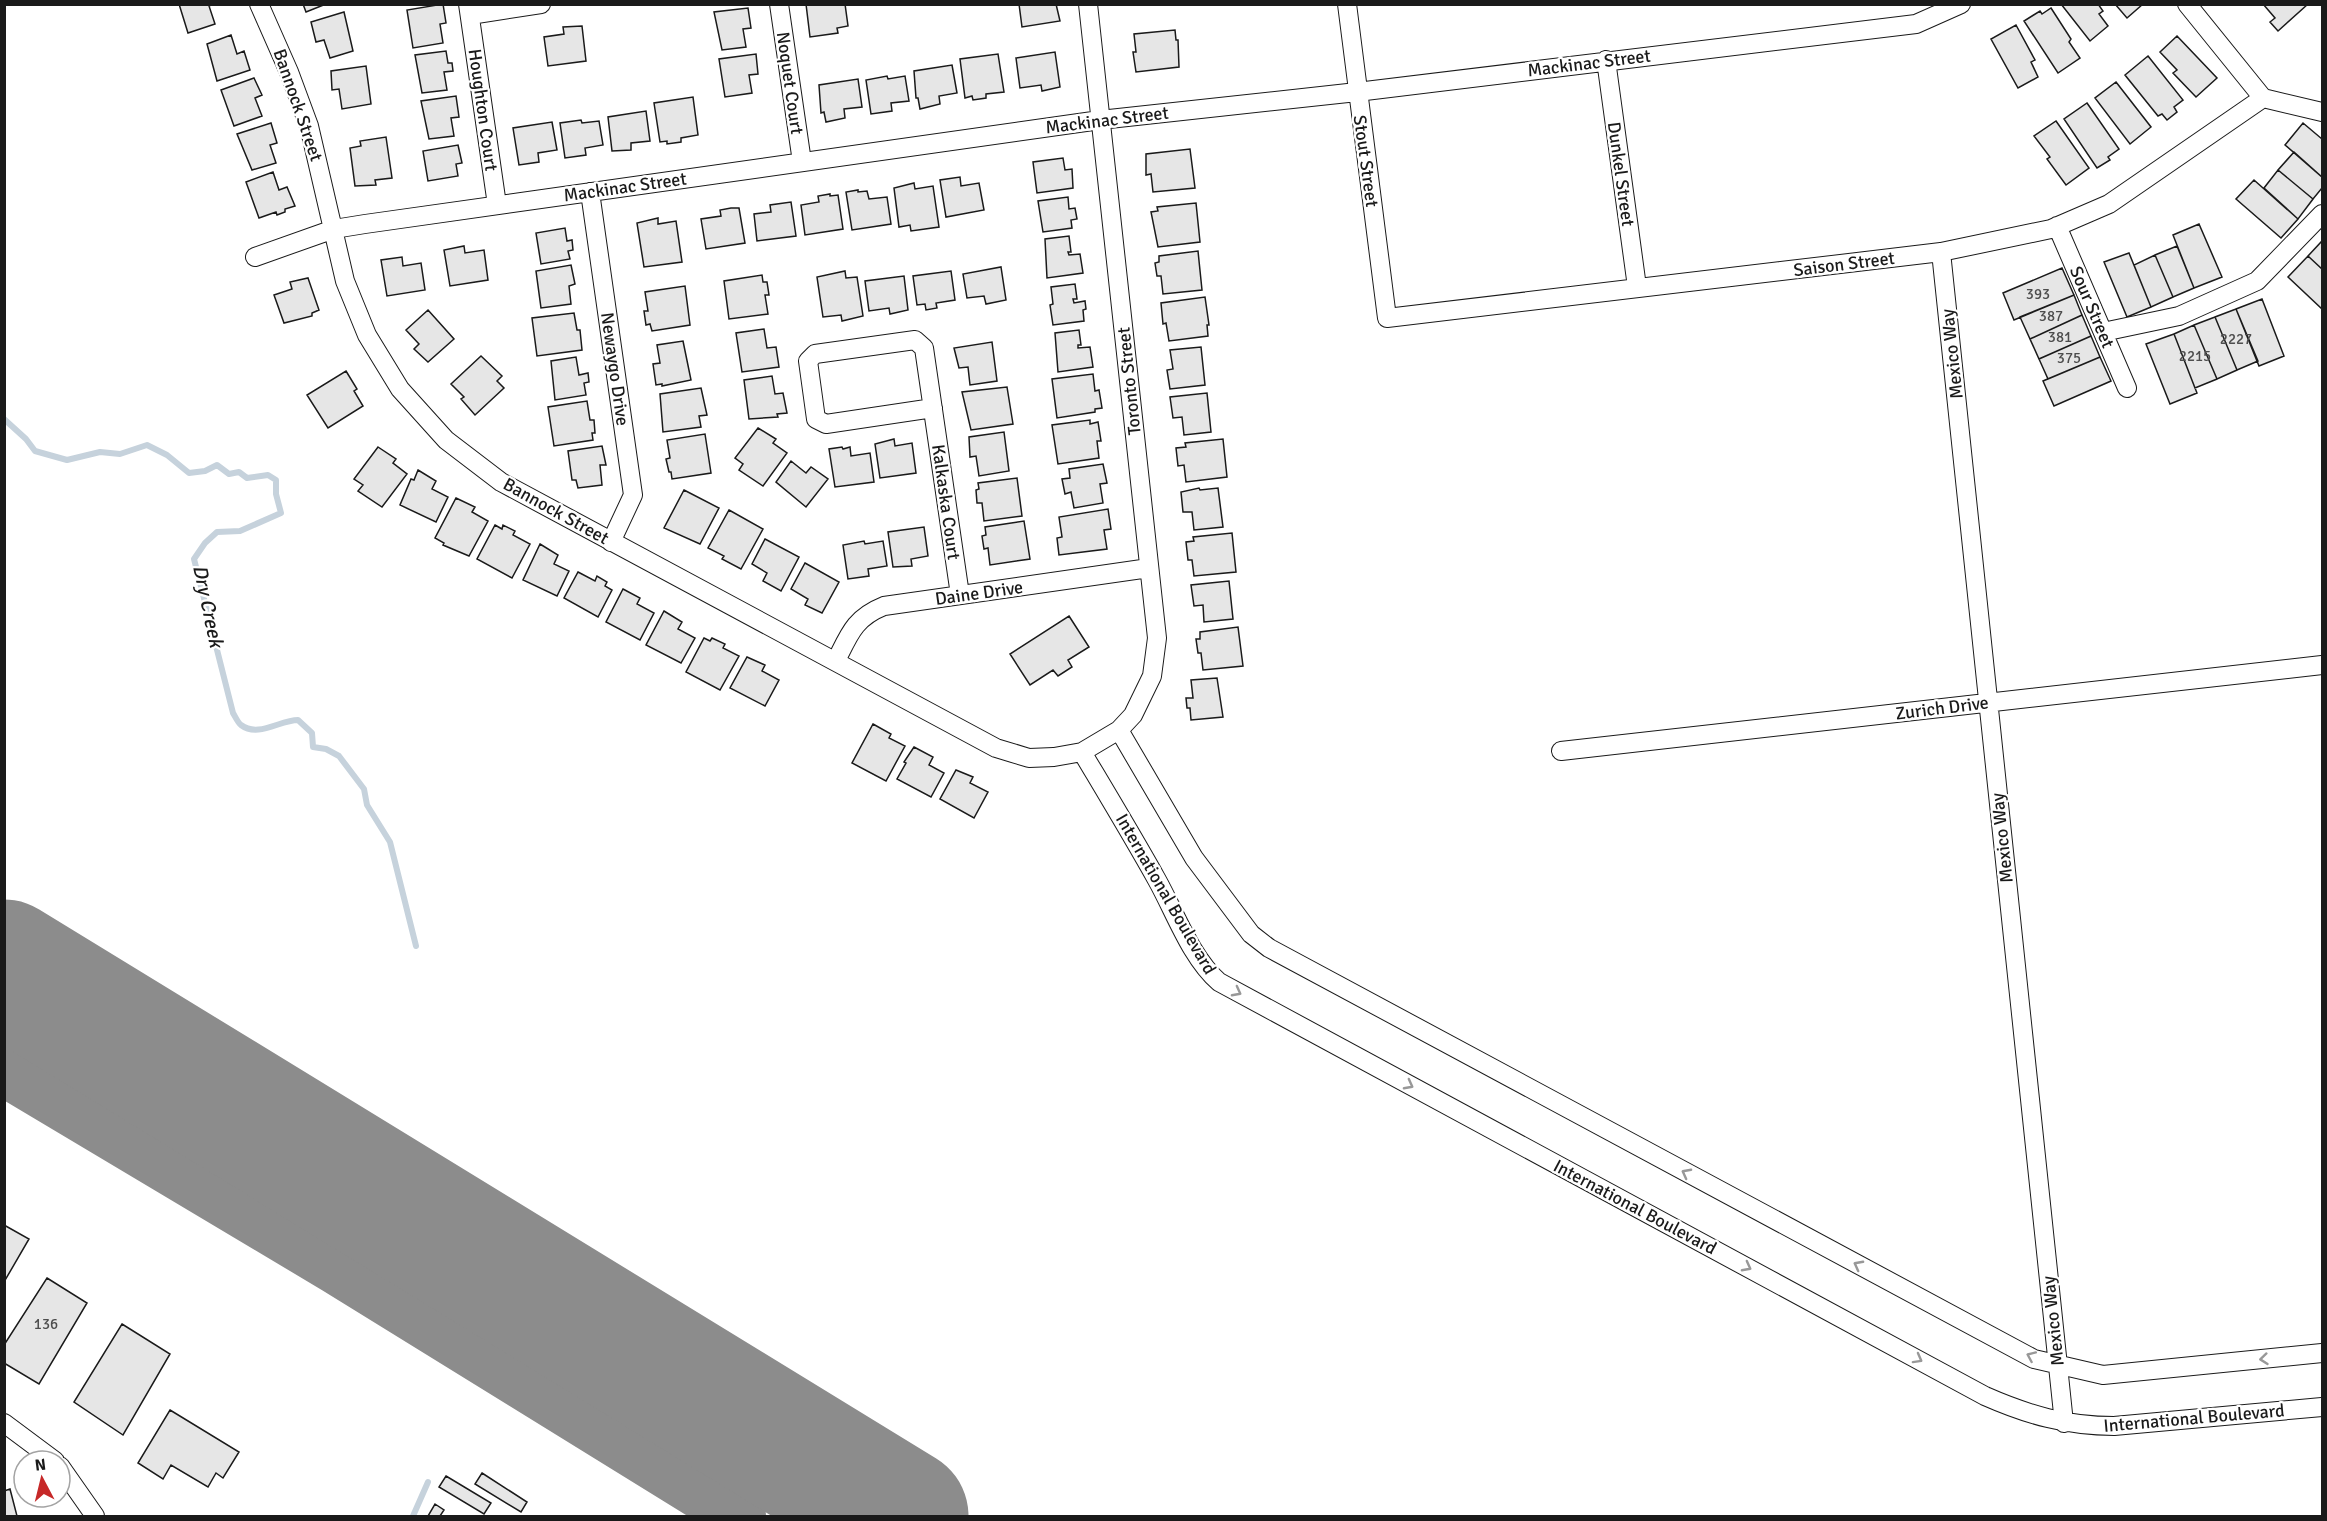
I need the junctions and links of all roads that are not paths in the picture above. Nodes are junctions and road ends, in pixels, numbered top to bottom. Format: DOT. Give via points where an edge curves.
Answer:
graph roads {
  1 [pos="259,4"];
  2 [pos="542,4"];
  3 [pos="779,4"];
  4 [pos="1088,4"];
  5 [pos="1347,4"];
  6 [pos="1961,4"];
  7 [pos="2187,4"];
  8 [pos="469,10"];
  9 [pos="1606,60"];
  10 [pos="1357,92"];
  11 [pos="2263,98"];
  12 [pos="2322,112"];
  13 [pos="1100,120"];
  14 [pos="802,162"];
  15 [pos="590,192"];
  16 [pos="497,205"];
  17 [pos="2322,214"];
  18 [pos="2057,226"];
  19 [pos="334,229"];
  20 [pos="1941,252"];
  21 [pos="255,258"];
  22 [pos="1637,287"];
  23 [pos="1387,318"];
  24 [pos="2103,332"];
  25 [pos="2127,388"];
  26 [pos="933,408"];
  27 [pos="611,542"];
  28 [pos="1149,568"];
  29 [pos="960,596"];
  30 [pos="836,661"];
  31 [pos="2322,665"];
  32 [pos="1988,703"];
  33 [pos="1119,730"];
  34 [pos="1104,740"];
  35 [pos="1082,752"];
  36 [pos="1561,752"];
  37 [pos="2322,1353"];
  38 [pos="2058,1364"];
  39 [pos="2322,1407"];
  40 [pos="4,1423"];
  41 [pos="2064,1423"];
  42 [pos="39,1449"];
  43 [pos="72,1483"];
  44 [pos="95,1516"];
  1 -- 19 [label="street, Bannock Street" via="309,126"];
  2 -- 8 [label="street, Houghton Court"];
  3 -- 14 [label="street, Noquet Court"];
  4 -- 13 [label="street, Toronto Street"];
  5 -- 10 [label="street, Stout Street"];
  6 -- 9 [label="street, Mackinac Street" via="1916,24"];
  7 -- 11 [label="street"];
  8 -- 16 [label="street, Houghton Court"];
  9 -- 10 [label="street, Mackinac Street"];
  9 -- 22 [label="street, Dunkel Street"];
  10 -- 13 [label="street, Mackinac Street"];
  10 -- 23 [label="street, Stout Street"];
  11 -- 12 [label="street"];
  11 -- 18 [label="street, Saison Street" via="2109,204"];
  13 -- 14 [label="street, Mackinac Street"];
  13 -- 28 [label="street, Toronto Street"];
  14 -- 15 [label="street, Mackinac Street"];
  15 -- 16 [label="street, Mackinac Street"];
  15 -- 27 [label="street, Newaygo Drive" via="633,495"];
  16 -- 19 [label="street, Mackinac Street"];
  17 -- 24 [label="street" via="2257,281 2179,316"];
  18 -- 20 [label="street, Saison Street"];
  18 -- 24 [label="street, Sour Street"];
  19 -- 21 [label="street, Mackinac Street"];
  19 -- 27 [label="street, Bannock Street" via="345,281 367,335 400,388 446,440 501,482"];
  20 -- 22 [label="street, Saison Street"];
  20 -- 32 [label="street, Mexico Way"];
  22 -- 23 [label="street, Saison Street"];
  24 -- 25 [label="street, Sour Street"];
  26 -- 26 [label="street, Kalkaska Court" via="924,348 915,340 815,354 808,360 816,419 826,424"];
  26 -- 29 [label="street, Kalkaska Court"];
  27 -- 30 [label="street, Bannock Street"];
  28 -- 29 [label="street, Daine Drive"];
  28 -- 33 [label="street, Toronto Street" via="1157,638 1152,676 1133,715"];
  29 -- 30 [label="street, Daine Drive" via="884,606 868,612 855,625"];
  30 -- 35 [label="street, Bannock Street" via="996,748 1029,758"];
  31 -- 32 [label="street, Zurich Drive"];
  32 -- 36 [label="street, Zurich Drive"];
  32 -- 38 [label="street, Mexico Way"];
  33 -- 34 [label="street, Toronto Street"];
  38 -- 33 [label="street, one-way" via="2034,1359 1269,948 1251,934 1194,858"];
  34 -- 35 [label="street, Bannock Street"];
  35 -- 41 [label="street, International Boulevard, one-way" via="1197,954 1219,982 1985,1396"];
  37 -- 38 [label="street, one-way" via="2103,1375"];
  38 -- 41 [label="street, Mexico Way"];
  39 -- 41 [label="street, International Boulevard" via="2114,1426"];
  40 -- 42 [label="street"];
  43 -- 44 [label="street"];
}
